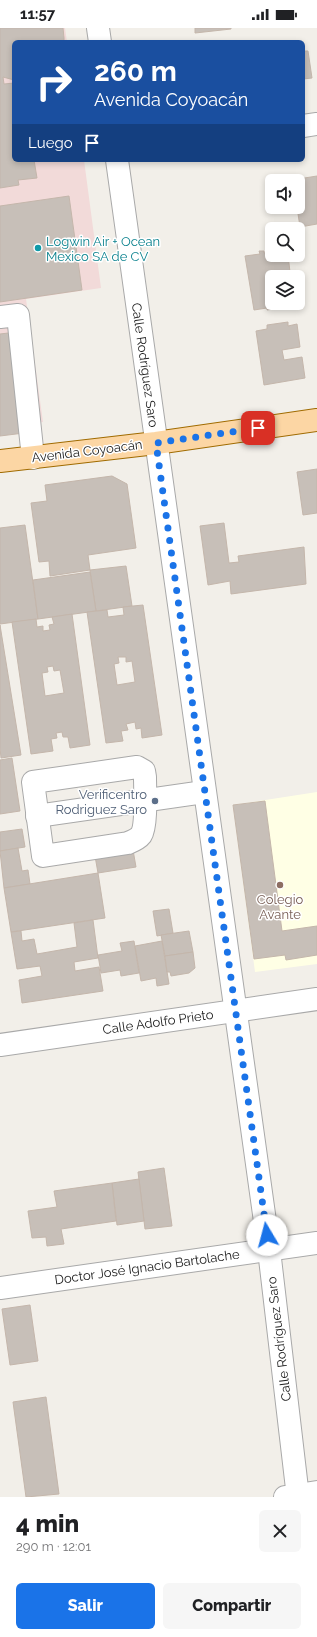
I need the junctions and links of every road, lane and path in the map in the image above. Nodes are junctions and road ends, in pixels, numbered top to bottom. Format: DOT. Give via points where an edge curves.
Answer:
graph roads {
  1 [pos="98,28"];
  2 [pos="100,40"];
  3 [pos="317,124"];
  4 [pos="305,126"];
  5 [pos="117,162"];
  6 [pos="0,317"];
  7 [pos="317,420"];
  8 [pos="156,443"];
  9 [pos="33,458"];
  10 [pos="0,461"];
  11 [pos="204,792"];
  12 [pos="145,800"];
  13 [pos="37,816"];
  14 [pos="317,998"];
  15 [pos="235,1010"];
  16 [pos="0,1045"];
  17 [pos="317,1243"];
  18 [pos="269,1250"];
  19 [pos="0,1288"];
  20 [pos="299,1495"];
  1 -- 2 [label="street"];
  3 -- 4 [label="street"];
  5 -- 8 [label="street, Calle Rodríguez Saro"];
  6 -- 9 [label="street" via="18,315"];
  7 -- 8 [label="main road, Avenida Coyoacán"];
  8 -- 9 [label="main road, Avenida Coyoacán"];
  8 -- 11 [label="street, Calle Rodríguez Saro"];
  9 -- 10 [label="main road, Avenida Coyoacán"];
  11 -- 12 [label="street"];
  11 -- 15 [label="street, Calle Rodríguez Saro"];
  12 -- 13 [label="street"];
  12 -- 13 [label="street" via="145,774 137,767 33,782"];
  12 -- 13 [label="street" via="143,831 138,839 128,844 44,856"];
  14 -- 15 [label="street, Calle Adolfo Prieto"];
  15 -- 16 [label="street, Calle Adolfo Prieto"];
  15 -- 18 [label="street, Calle Rodríguez Saro"];
  17 -- 18 [label="street, Doctor José Ignacio Bartolache"];
  18 -- 19 [label="street, Doctor José Ignacio Bartolache"];
  18 -- 20 [label="street, Calle Rodríguez Saro"];
}
